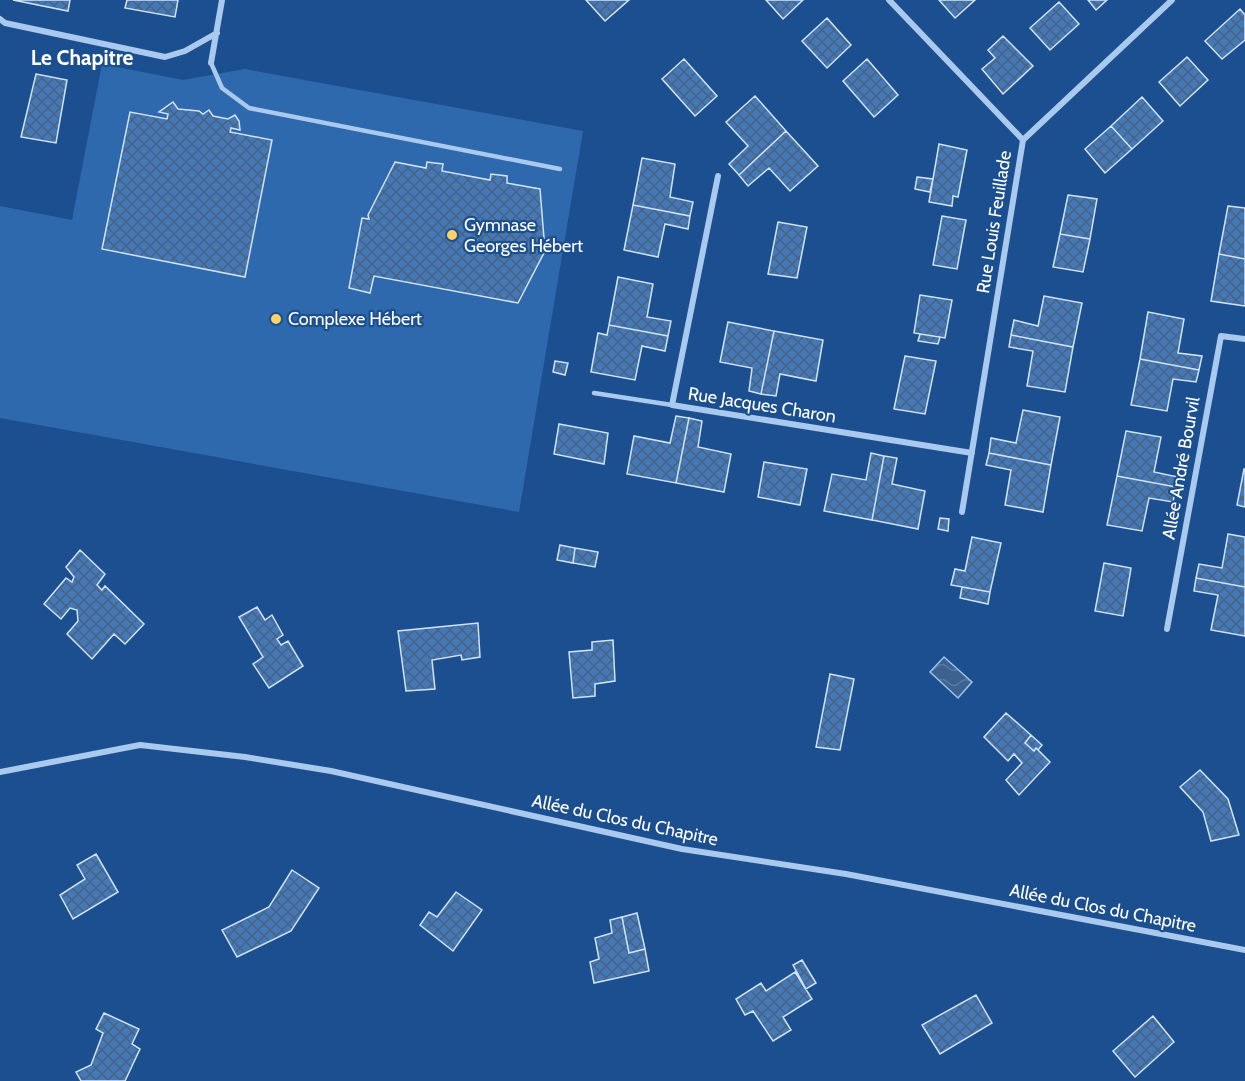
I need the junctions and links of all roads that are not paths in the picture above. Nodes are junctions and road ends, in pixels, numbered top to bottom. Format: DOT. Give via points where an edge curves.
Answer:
graph roads {
  1 [pos="222,0"];
  2 [pos="889,0"];
  3 [pos="1173,0"];
  4 [pos="0,19"];
  5 [pos="217,33"];
  6 [pos="212,63"];
  7 [pos="1023,140"];
  8 [pos="560,169"];
  9 [pos="718,176"];
  10 [pos="1245,339"];
  11 [pos="594,393"];
  12 [pos="672,405"];
  13 [pos="972,453"];
  14 [pos="962,512"];
  15 [pos="1167,629"];
  16 [pos="0,772"];
  17 [pos="1245,950"];
  1 -- 5 [label="street"];
  2 -- 7 [label="street"];
  3 -- 7 [label="street, Rue Louis Feuillade"];
  4 -- 5 [label="street" via="165,57"];
  5 -- 6 [label="street"];
  6 -- 8 [label="lane" via="222,88 249,108"];
  7 -- 13 [label="street, Rue Louis Feuillade"];
  9 -- 12 [label="street, Rue Jacques Charon"];
  10 -- 15 [label="street, Allée André Bourvil" via="1221,336"];
  11 -- 12 [label="lane"];
  12 -- 13 [label="street, Rue Jacques Charon"];
  13 -- 14 [label="street, Rue Louis Feuillade"];
  16 -- 17 [label="street, Allée du Clos du Chapitre" via="140,745 245,757 331,771 682,849 846,874"];
}
